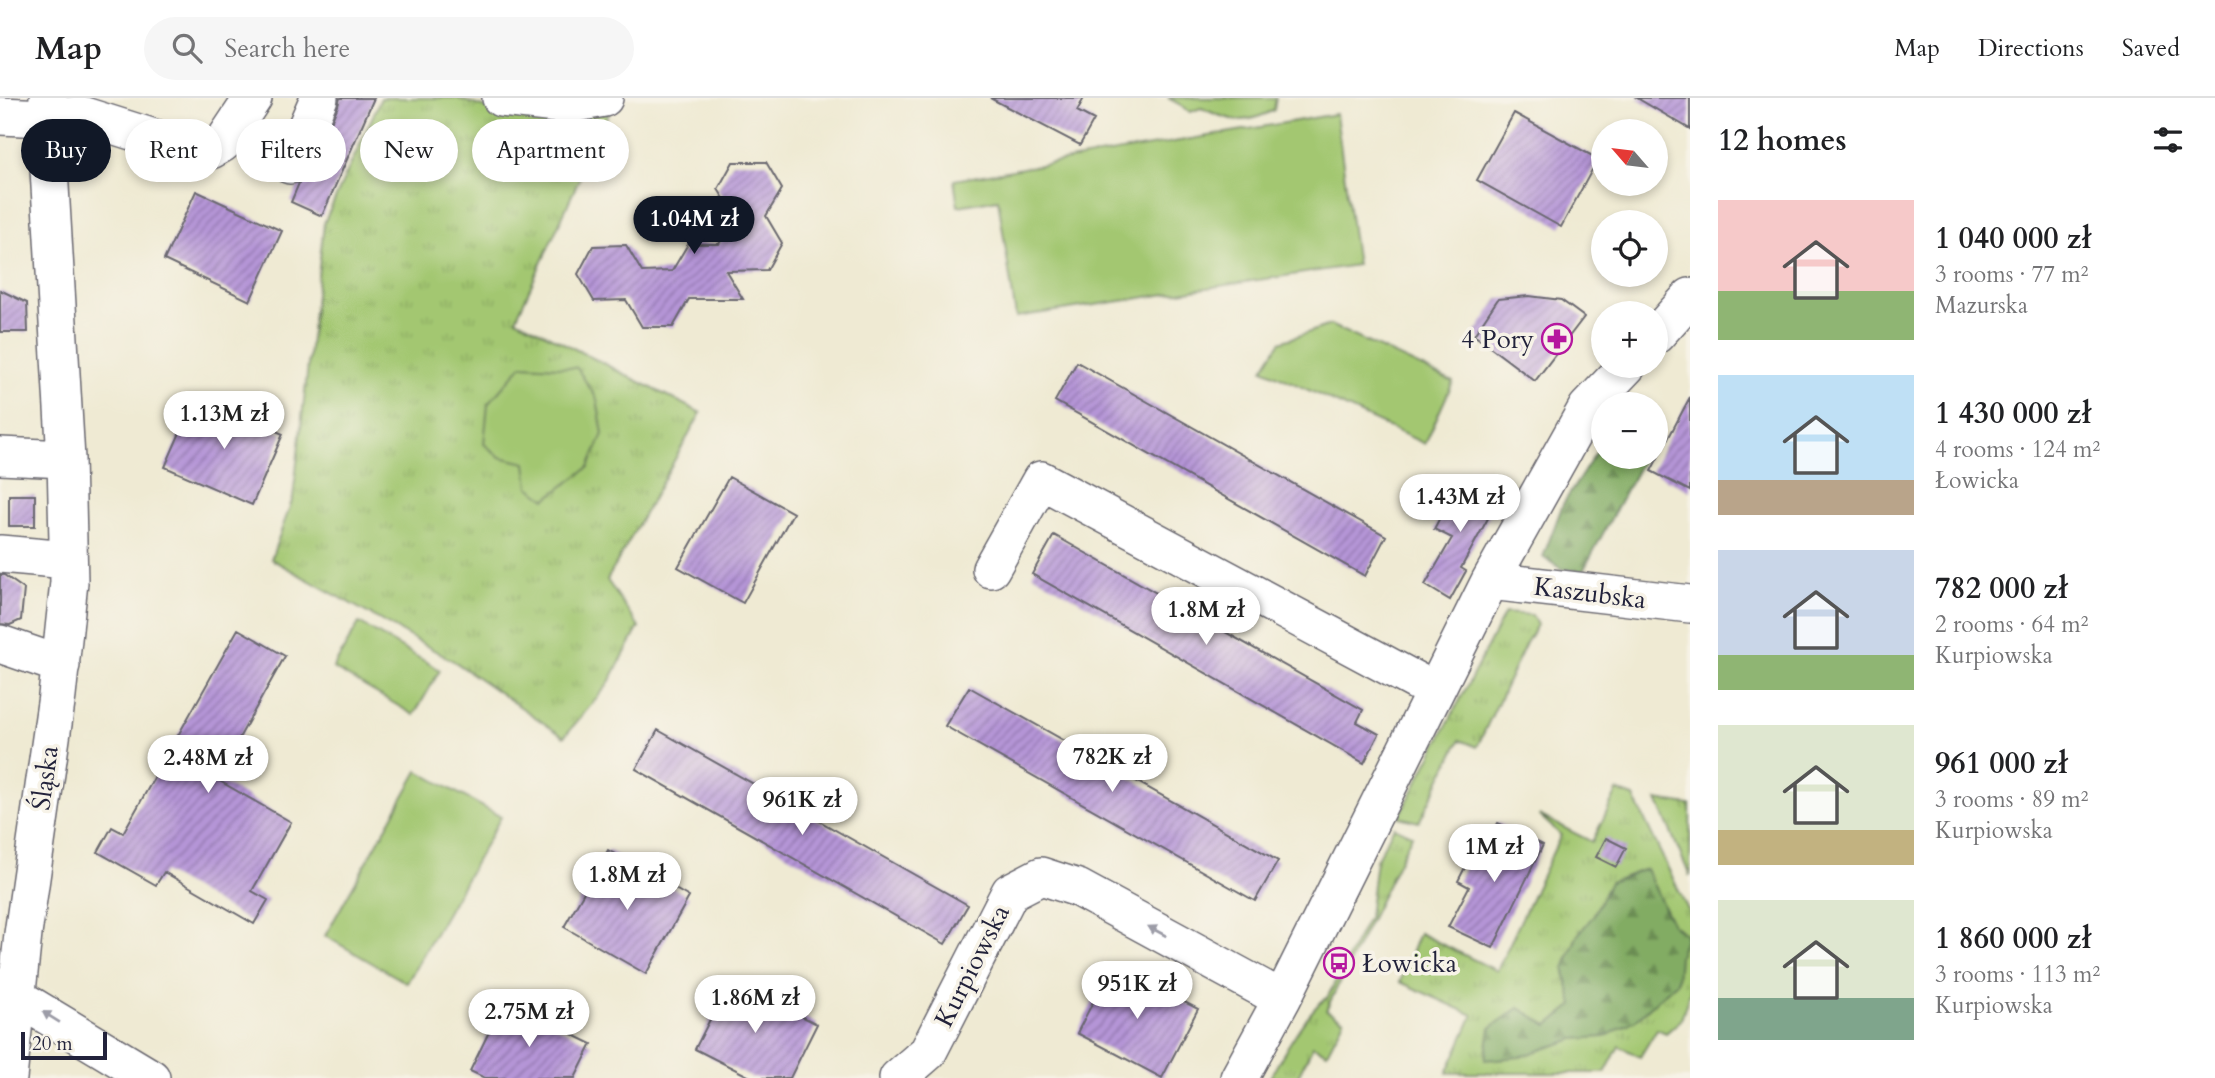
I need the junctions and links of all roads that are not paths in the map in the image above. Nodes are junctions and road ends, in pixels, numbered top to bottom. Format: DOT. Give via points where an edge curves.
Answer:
graph roads {
  1 [pos="253,98"];
  2 [pos="319,98"];
  3 [pos="501,98"];
  4 [pos="604,98"];
  5 [pos="47,108"];
  6 [pos="0,116"];
  7 [pos="310,119"];
  8 [pos="1690,297"];
  9 [pos="1668,322"];
  10 [pos="1615,378"];
  11 [pos="0,456"];
  12 [pos="66,459"];
  13 [pos="0,554"];
  14 [pos="68,560"];
  15 [pos="991,569"];
  16 [pos="1490,581"];
  17 [pos="1690,604"];
  18 [pos="0,644"];
  19 [pos="61,665"];
  20 [pos="1434,689"];
  21 [pos="8,991"];
  22 [pos="1282,999"];
  23 [pos="8,1078"];
  24 [pos="151,1078"];
  25 [pos="898,1078"];
  26 [pos="1239,1078"];
  1 -- 5 [label="street" via="223,144 195,151 81,114"];
  2 -- 7 [label="street"];
  3 -- 4 [label="street" via="565,105"];
  5 -- 6 [label="street"];
  5 -- 12 [label="street, Śląska"];
  8 -- 9 [label="street"];
  10 -- 16 [label="street" via="1587,408"];
  11 -- 12 [label="street"];
  12 -- 14 [label="street, Śląska"];
  13 -- 14 [label="street"];
  14 -- 19 [label="street, Śląska"];
  15 -- 20 [label="street" via="1041,480"];
  16 -- 17 [label="street, Kaszubska"];
  16 -- 20 [label="street"];
  18 -- 19 [label="street"];
  19 -- 21 [label="street, Śląska"];
  20 -- 22 [label="street"];
  21 -- 23 [label="street, Śląska"];
  24 -- 21 [label="street, one-way"];
  22 -- 25 [label="street, Kurpiowska, one-way" via="1078,888 1041,876 1010,892 928,1052"];
  22 -- 26 [label="street"];
}
